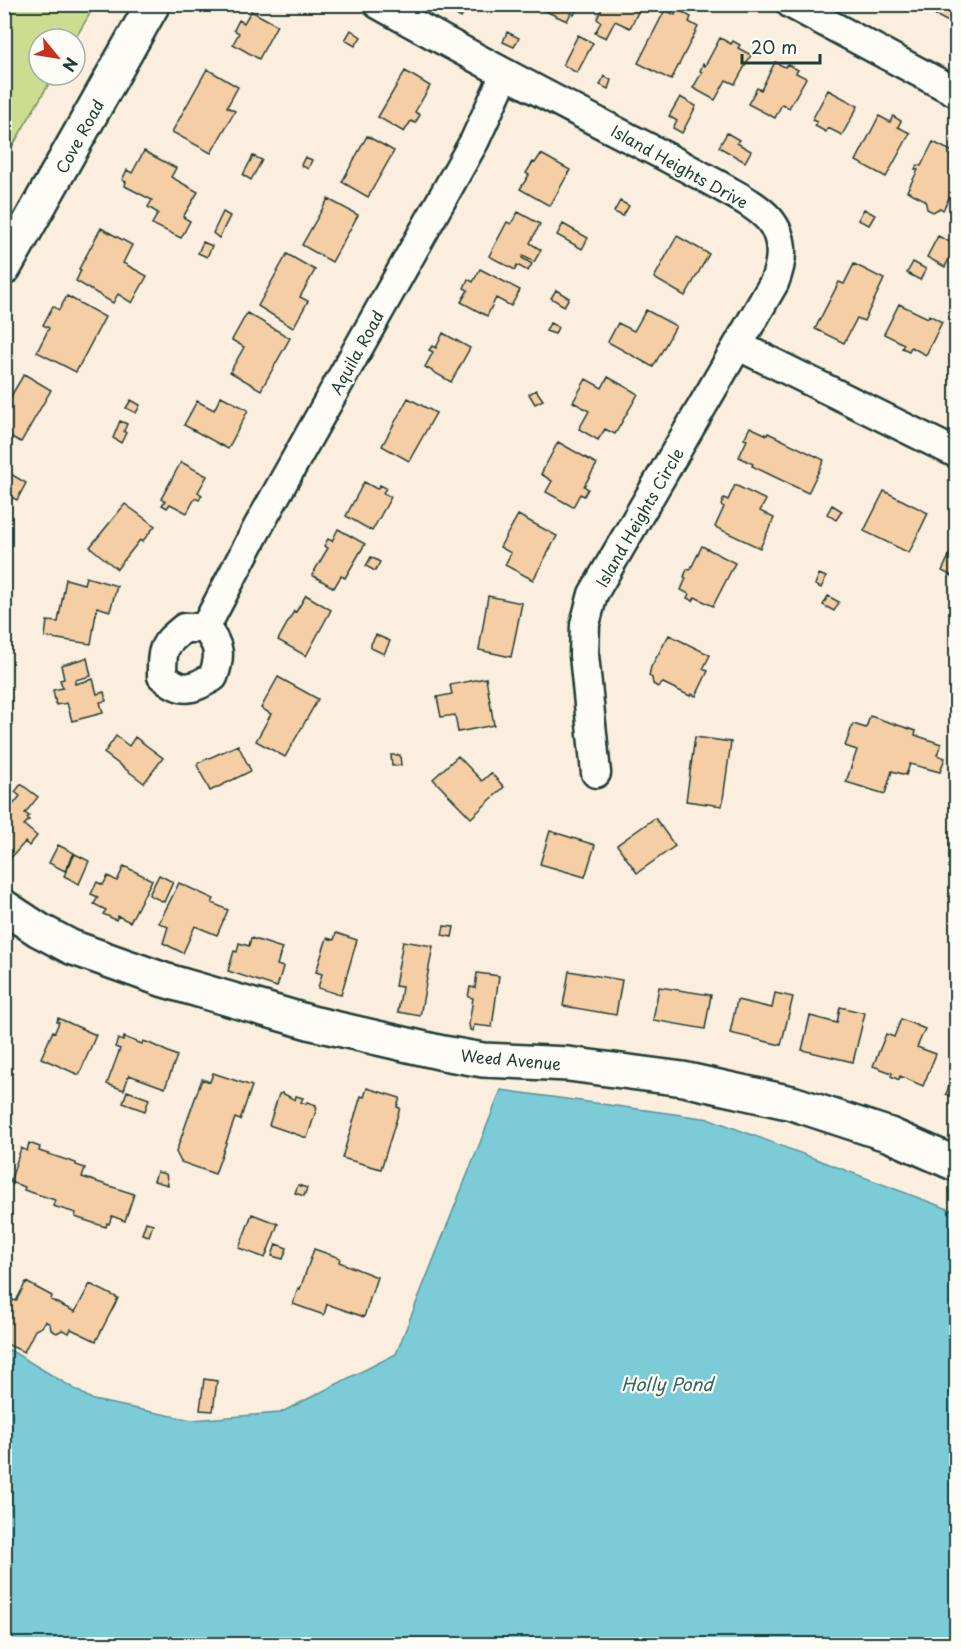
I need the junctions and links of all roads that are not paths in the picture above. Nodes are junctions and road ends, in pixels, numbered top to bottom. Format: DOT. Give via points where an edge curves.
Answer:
graph roads {
  1 [pos="153,4"];
  2 [pos="378,4"];
  3 [pos="791,4"];
  4 [pos="505,74"];
  5 [pos="957,92"];
  6 [pos="4,268"];
  7 [pos="739,346"];
  8 [pos="957,453"];
  9 [pos="205,628"];
  10 [pos="596,772"];
  11 [pos="4,907"];
  12 [pos="957,1164"];
  1 -- 6 [label="street, Cove Road"];
  2 -- 4 [label="street, Island Heights Drive"];
  3 -- 5 [label="street"];
  4 -- 7 [label="street, Island Heights Drive" via="672,159 752,204 769,220 782,250 779,270"];
  4 -- 9 [label="street, Aquila Road" via="475,140"];
  7 -- 8 [label="street"];
  7 -- 10 [label="street, Island Heights Circle" via="593,594 585,624 584,655"];
  11 -- 12 [label="street, Weed Avenue" via="82,951 164,980 312,1023 483,1060 568,1064 683,1079 792,1103 890,1135"];
}
